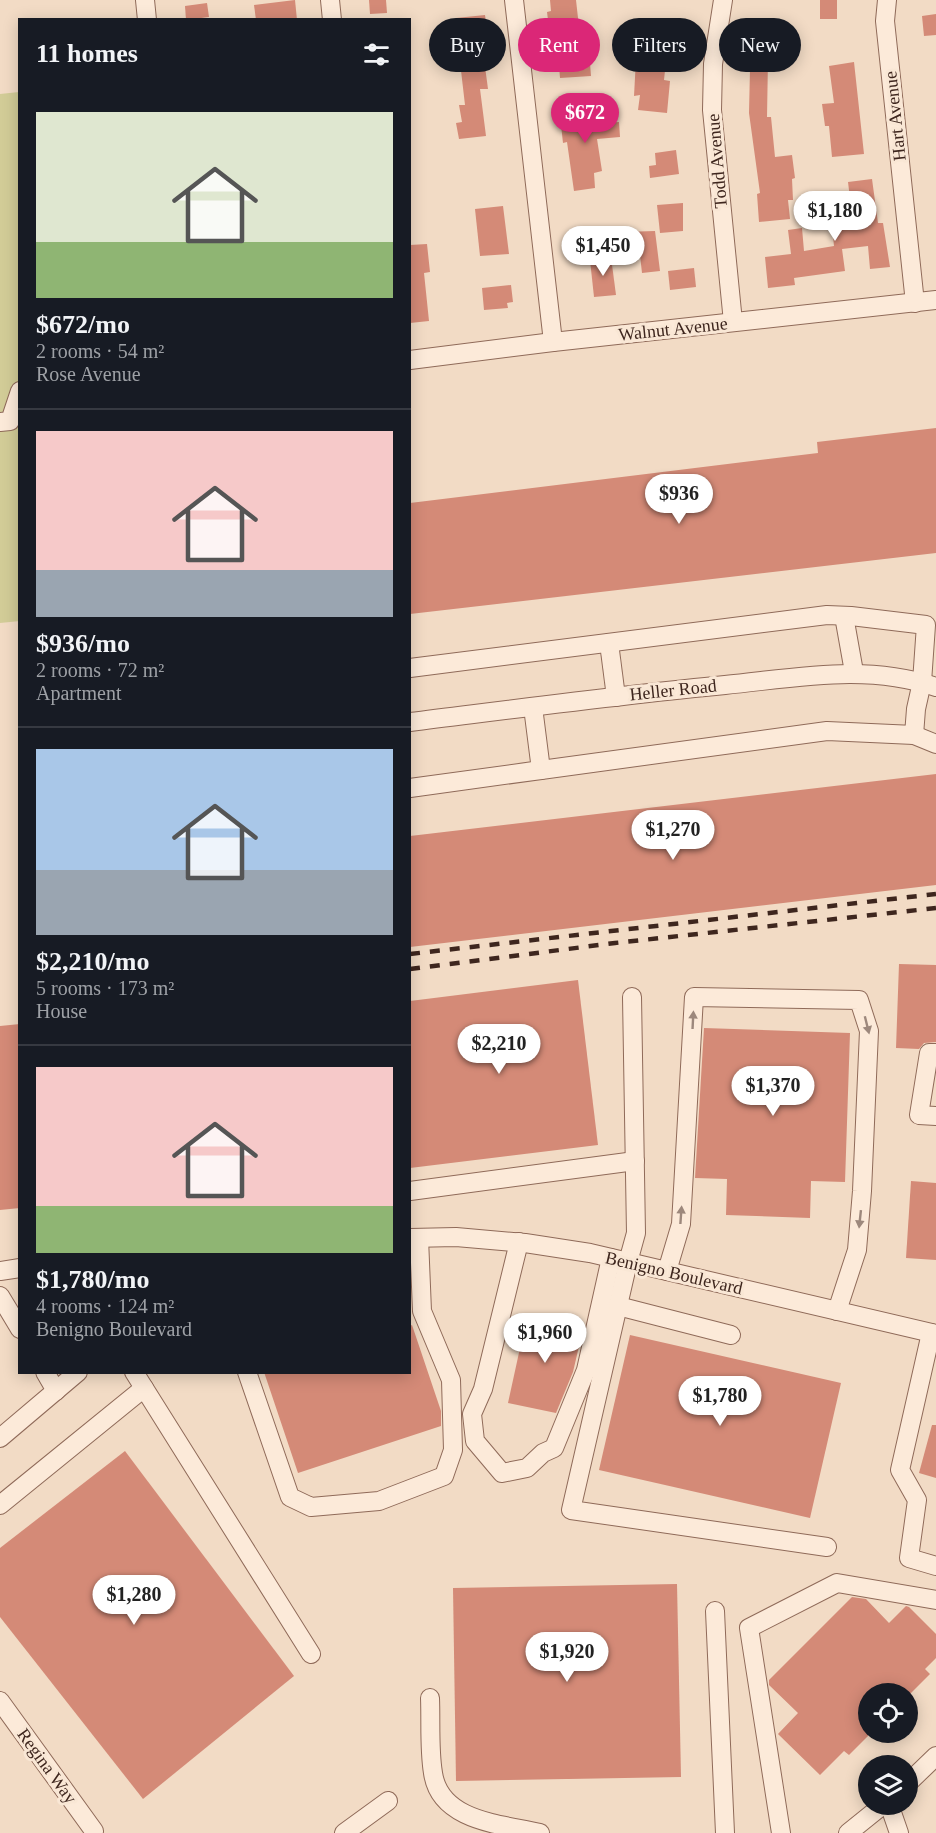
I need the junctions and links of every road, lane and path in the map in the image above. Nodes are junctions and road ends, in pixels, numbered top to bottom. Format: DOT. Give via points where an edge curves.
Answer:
graph roads {
  1 [pos="145,0"];
  2 [pos="330,0"];
  3 [pos="514,0"];
  4 [pos="723,0"];
  5 [pos="887,0"];
  6 [pos="147,18"];
  7 [pos="332,18"];
  8 [pos="936,300"];
  9 [pos="915,303"];
  10 [pos="733,322"];
  11 [pos="553,342"];
  12 [pos="411,360"];
  13 [pos="18,398"];
  14 [pos="0,422"];
  15 [pos="844,616"];
  16 [pos="609,643"];
  17 [pos="411,668"];
  18 [pos="854,672"];
  19 [pos="929,685"];
  20 [pos="616,697"];
  21 [pos="533,707"];
  22 [pos="411,722"];
  23 [pos="914,735"];
  24 [pos="936,744"];
  25 [pos="541,770"];
  26 [pos="411,788"];
  27 [pos="632,997"];
  28 [pos="936,1053"];
  29 [pos="936,1116"];
  30 [pos="635,1161"];
  31 [pos="411,1191"];
  32 [pos="414,1238"];
  33 [pos="519,1242"];
  34 [pos="619,1260"];
  35 [pos="18,1268"];
  36 [pos="0,1271"];
  37 [pos="667,1272"];
  38 [pos="0,1296"];
  39 [pos="618,1306"];
  40 [pos="837,1311"];
  41 [pos="18,1326"];
  42 [pos="934,1333"];
  43 [pos="731,1335"];
  44 [pos="46,1374"];
  45 [pos="76,1374"];
  46 [pos="136,1374"];
  47 [pos="247,1374"];
  48 [pos="144,1388"];
  49 [pos="56,1390"];
  50 [pos="0,1438"];
  51 [pos="0,1505"];
  52 [pos="826,1547"];
  53 [pos="936,1566"];
  54 [pos="936,1600"];
  55 [pos="715,1611"];
  56 [pos="311,1654"];
  57 [pos="430,1698"];
  58 [pos="0,1701"];
  59 [pos="936,1756"];
  60 [pos="918,1773"];
  61 [pos="388,1801"];
  62 [pos="872,1815"];
  63 [pos="893,1815"];
  64 [pos="94,1831"];
  65 [pos="854,1831"];
  66 [pos="344,1833"];
  67 [pos="540,1833"];
  68 [pos="725,1833"];
  69 [pos="782,1833"];
  70 [pos="900,1833"];
  1 -- 6 [label="street"];
  2 -- 7 [label="street"];
  3 -- 11 [label="street"];
  4 -- 10 [label="street, Todd Avenue" via="713,64 712,110"];
  5 -- 9 [label="street, Hart Avenue" via="885,21"];
  8 -- 9 [label="street, Walnut Avenue"];
  9 -- 10 [label="street, Walnut Avenue"];
  10 -- 11 [label="street, Walnut Avenue"];
  11 -- 12 [label="street, Walnut Avenue"];
  13 -- 14 [label="street" via="10,421"];
  15 -- 16 [label="street"];
  15 -- 18 [label="street"];
  15 -- 19 [label="street" via="926,624"];
  16 -- 17 [label="street"];
  16 -- 20 [label="street"];
  18 -- 19 [label="street, Heller Road" via="913,679"];
  18 -- 20 [label="street, Heller Road"];
  19 -- 23 [label="street" via="916,709"];
  20 -- 21 [label="street, Heller Road"];
  21 -- 22 [label="street, Heller Road"];
  21 -- 25 [label="street"];
  23 -- 24 [label="street"];
  23 -- 25 [label="street" via="827,731"];
  25 -- 26 [label="street"];
  27 -- 30 [label="street"];
  28 -- 29 [label="street" via="929,1053 919,1115"];
  30 -- 31 [label="street"];
  30 -- 34 [label="street" via="636,1233"];
  32 -- 33 [label="street, Benigno Boulevard"];
  32 -- 47 [label="street" via="422,1311 451,1380 453,1450 444,1476 379,1501 311,1508 290,1497"];
  33 -- 34 [label="street, Benigno Boulevard"];
  33 -- 34 [label="street" via="483,1389 472,1414 475,1441 502,1473 527,1468 554,1448 586,1370"];
  34 -- 37 [label="street, Benigno Boulevard"];
  34 -- 39 [label="street"];
  35 -- 36 [label="street"];
  37 -- 40 [label="street, Benigno Boulevard"];
  37 -- 40 [label="street, one-way" via="681,1224 694,997 859,1000 869,1031 862,1191 856,1250"];
  38 -- 41 [label="street"];
  39 -- 43 [label="street"];
  39 -- 52 [label="street" via="571,1510"];
  40 -- 42 [label="street, Benigno Boulevard"];
  42 -- 53 [label="street" via="900,1470 917,1500 909,1558"];
  44 -- 49 [label="street"];
  45 -- 49 [label="street"];
  46 -- 48 [label="street"];
  48 -- 51 [label="street"];
  48 -- 56 [label="street"];
  49 -- 50 [label="street"];
  54 -- 69 [label="street" via="837,1583 749,1628"];
  55 -- 68 [label="street"];
  57 -- 67 [label="street" via="433,1775 440,1793 469,1817"];
  58 -- 64 [label="street, Regina Way"];
  59 -- 60 [label="street"];
  61 -- 66 [label="street"];
  62 -- 65 [label="street"];
  63 -- 70 [label="street"];
}
